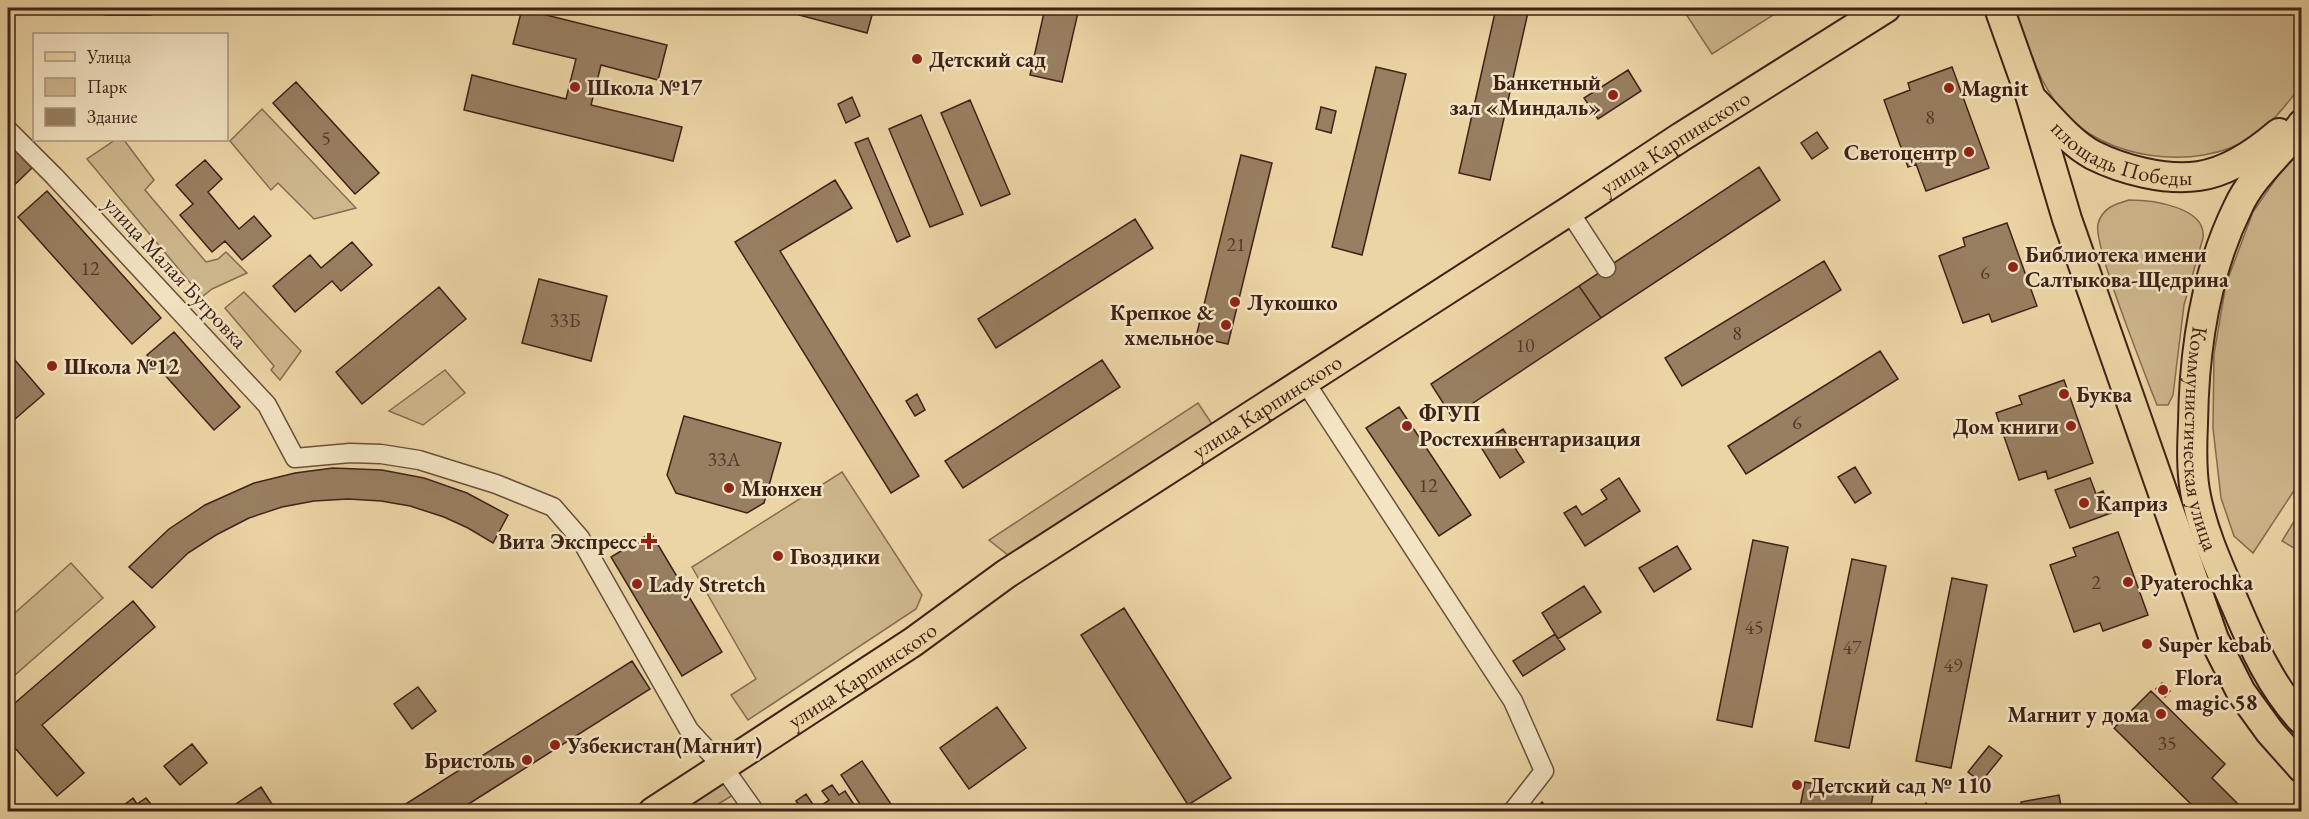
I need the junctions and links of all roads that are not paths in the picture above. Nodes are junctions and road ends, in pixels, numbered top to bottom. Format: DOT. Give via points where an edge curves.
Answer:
graph roads {
  1 [pos="1886,8"];
  2 [pos="1999,8"];
  3 [pos="2031,98"];
  4 [pos="2301,111"];
  5 [pos="2301,124"];
  6 [pos="8,130"];
  7 [pos="1569,211"];
  8 [pos="1606,268"];
  9 [pos="1305,382"];
  10 [pos="2301,720"];
  11 [pos="723,767"];
  12 [pos="2301,768"];
  13 [pos="653,812"];
  14 [pos="755,812"];
  15 [pos="1512,812"];
  1 -- 7 [label="main road, улица Карпинского"];
  2 -- 3 [label="main road, площадь Победы"];
  3 -- 4 [label="main road, площадь Победы" via="2092,154 2126,167 2176,177 2201,176 2224,168 2250,154"];
  3 -- 12 [label="main road" via="2067,219 2214,639 2241,692"];
  5 -- 10 [label="main road, Коммунистическая улица" via="2253,181 2221,249 2200,324 2193,379 2192,457 2194,490 2202,522 2231,594 2259,657"];
  6 -- 11 [label="street, улица Малая Бугровка" via="267,405 295,458 350,453 418,460 553,507 580,538 689,730"];
  7 -- 8 [label="street"];
  7 -- 9 [label="main road, улица Карпинского"];
  9 -- 11 [label="main road, улица Карпинского" via="1006,574 913,642"];
  9 -- 15 [label="street" via="1513,701 1544,771"];
  11 -- 13 [label="main road, улица Карпинского"];
  11 -- 14 [label="street"];
}
